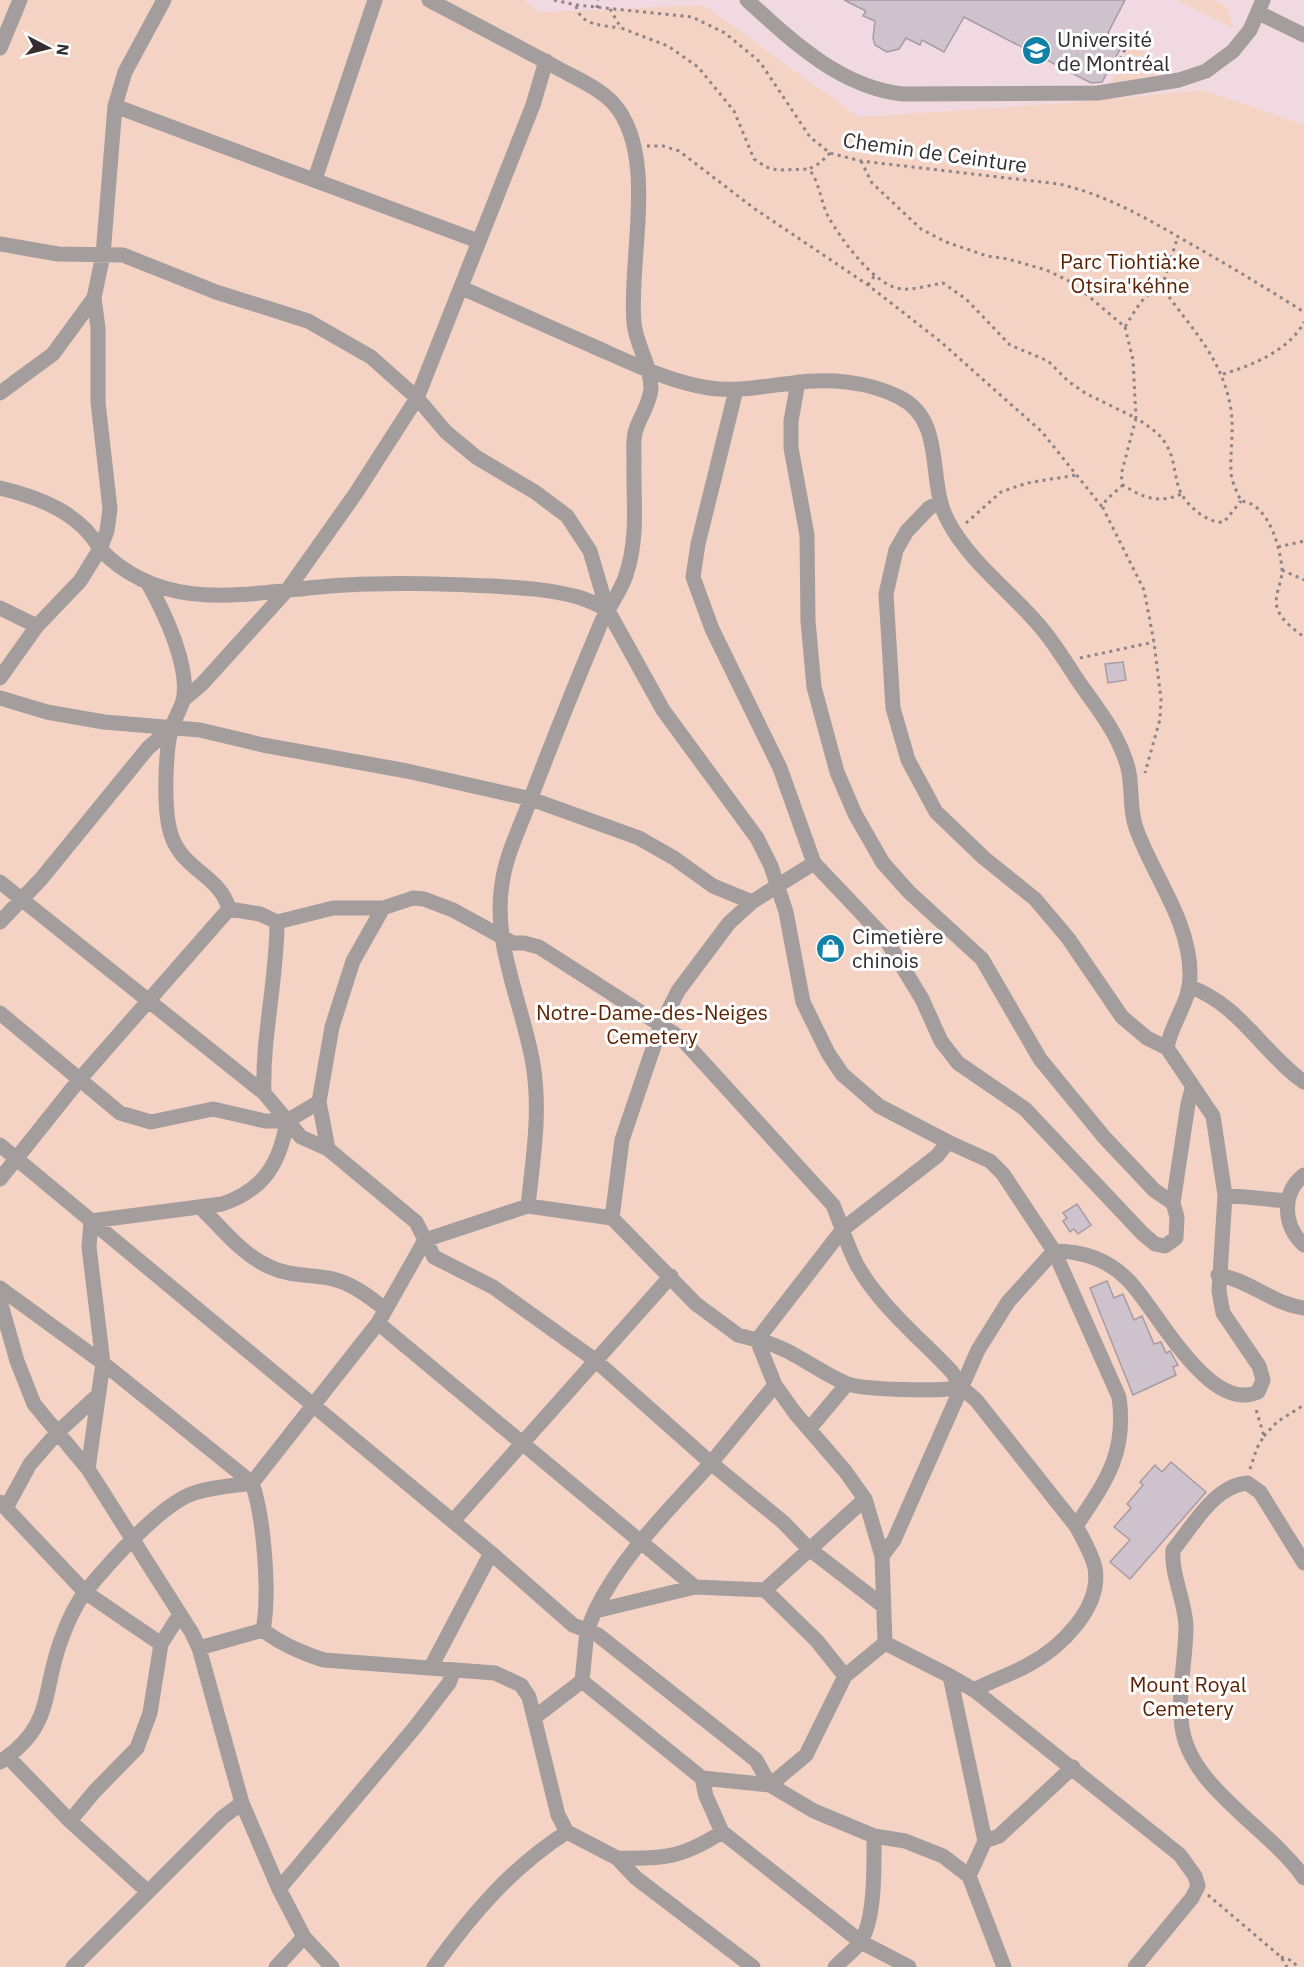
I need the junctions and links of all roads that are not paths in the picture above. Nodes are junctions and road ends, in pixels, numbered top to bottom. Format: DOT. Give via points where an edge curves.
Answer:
graph roads {
  1 [pos="20,0"];
  2 [pos="164,0"];
  3 [pos="375,0"];
  4 [pos="429,0"];
  5 [pos="747,0"];
  6 [pos="1261,6"];
  7 [pos="1304,35"];
  8 [pos="0,48"];
  9 [pos="546,62"];
  10 [pos="115,106"];
  11 [pos="315,179"];
  12 [pos="478,241"];
  13 [pos="0,244"];
  14 [pos="103,255"];
  15 [pos="462,288"];
  16 [pos="94,298"];
  17 [pos="649,370"];
  18 [pos="798,382"];
  19 [pos="735,390"];
  20 [pos="0,393"];
  21 [pos="417,398"];
  22 [pos="0,488"];
  23 [pos="939,503"];
  24 [pos="100,549"];
  25 [pos="148,585"];
  26 [pos="288,589"];
  27 [pos="0,608"];
  28 [pos="607,609"];
  29 [pos="37,626"];
  30 [pos="0,678"];
  31 [pos="0,698"];
  32 [pos="183,700"];
  33 [pos="171,728"];
  34 [pos="531,799"];
  35 [pos="814,863"];
  36 [pos="0,882"];
  37 [pos="778,886"];
  38 [pos="20,899"];
  39 [pos="752,902"];
  40 [pos="383,908"];
  41 [pos="229,909"];
  42 [pos="0,922"];
  43 [pos="277,922"];
  44 [pos="503,939"];
  45 [pos="1190,987"];
  46 [pos="147,1001"];
  47 [pos="0,1013"];
  48 [pos="661,1025"];
  49 [pos="1167,1048"];
  50 [pos="79,1080"];
  51 [pos="1304,1082"];
  52 [pos="1192,1089"];
  53 [pos="264,1094"];
  54 [pos="319,1102"];
  55 [pos="287,1121"];
  56 [pos="948,1142"];
  57 [pos="0,1145"];
  58 [pos="328,1149"];
  59 [pos="17,1159"];
  60 [pos="1304,1174"];
  61 [pos="0,1179"];
  62 [pos="1225,1195"];
  63 [pos="1287,1201"];
  64 [pos="1173,1203"];
  65 [pos="528,1206"];
  66 [pos="200,1207"];
  67 [pos="612,1218"];
  68 [pos="91,1221"];
  69 [pos="843,1229"];
  70 [pos="424,1240"];
  71 [pos="1304,1245"];
  72 [pos="1054,1251"];
  73 [pos="1218,1275"];
  74 [pos="671,1276"];
  75 [pos="0,1288"];
  76 [pos="0,1300"];
  77 [pos="1304,1308"];
  78 [pos="381,1316"];
  79 [pos="757,1340"];
  80 [pos="595,1360"];
  81 [pos="103,1362"];
  82 [pos="848,1384"];
  83 [pos="775,1385"];
  84 [pos="961,1387"];
  85 [pos="99,1394"];
  86 [pos="314,1406"];
  87 [pos="810,1428"];
  88 [pos="58,1432"];
  89 [pos="524,1444"];
  90 [pos="711,1463"];
  91 [pos="88,1469"];
  92 [pos="252,1483"];
  93 [pos="865,1499"];
  94 [pos="3,1505"];
  95 [pos="453,1521"];
  96 [pos="1076,1526"];
  97 [pos="133,1541"];
  98 [pos="641,1541"];
  99 [pos="808,1548"];
  100 [pos="490,1553"];
  101 [pos="882,1556"];
  102 [pos="1304,1563"];
  103 [pos="695,1587"];
  104 [pos="765,1590"];
  105 [pos="85,1592"];
  106 [pos="882,1605"];
  107 [pos="595,1611"];
  108 [pos="180,1614"];
  109 [pos="263,1630"];
  110 [pos="587,1631"];
  111 [pos="885,1643"];
  112 [pos="161,1644"];
  113 [pos="199,1648"];
  114 [pos="431,1668"];
  115 [pos="454,1670"];
  116 [pos="845,1676"];
  117 [pos="950,1676"];
  118 [pos="582,1681"];
  119 [pos="974,1690"];
  120 [pos="535,1717"];
  121 [pos="4,1760"];
  122 [pos="1073,1767"];
  123 [pos="702,1778"];
  124 [pos="770,1785"];
  125 [pos="242,1803"];
  126 [pos="70,1821"];
  127 [pos="567,1832"];
  128 [pos="722,1832"];
  129 [pos="874,1836"];
  130 [pos="985,1841"];
  131 [pos="617,1858"];
  132 [pos="969,1876"];
  133 [pos="1304,1878"];
  134 [pos="279,1889"];
  135 [pos="147,1891"];
  136 [pos="304,1937"];
  137 [pos="861,1942"];
  138 [pos="73,1967"];
  139 [pos="276,1967"];
  140 [pos="332,1967"];
  141 [pos="434,1967"];
  142 [pos="753,1967"];
  143 [pos="835,1967"];
  144 [pos="909,1967"];
  145 [pos="1004,1967"];
  146 [pos="1136,1967"];
  1 -- 8 [label="lane"];
  2 -- 10 [label="lane" via="125,72"];
  3 -- 11 [label="lane"];
  4 -- 9 [label="lane"];
  5 -- 6 [label="lane" via="816,60 885,92 903,94 1098,93 1179,80 1206,71 1233,51"];
  6 -- 7 [label="lane"];
  9 -- 12 [label="lane" via="533,105"];
  9 -- 17 [label="lane" via="612,102 630,134 637,201 634,327"];
  10 -- 11 [label="lane"];
  10 -- 14 [label="lane"];
  11 -- 12 [label="lane"];
  12 -- 15 [label="lane"];
  13 -- 14 [label="lane" via="58,254"];
  14 -- 16 [label="lane"];
  14 -- 21 [label="lane" via="123,255 308,321 371,357"];
  15 -- 17 [label="lane"];
  15 -- 21 [label="lane"];
  16 -- 20 [label="lane" via="53,354"];
  16 -- 24 [label="lane" via="98,402 110,509"];
  17 -- 19 [label="lane" via="689,384"];
  17 -- 28 [label="lane" via="649,401 635,433 633,552 625,579"];
  18 -- 19 [label="lane"];
  18 -- 23 [label="lane" via="870,386 909,403 926,423 930,436"];
  18 -- 64 [label="lane" via="791,447 807,535 814,687 837,772 850,803 883,863 982,959 1040,1059 1111,1144 1154,1190"];
  19 -- 35 [label="lane" via="693,577 712,629 780,768"];
  21 -- 26 [label="lane" via="356,494"];
  21 -- 28 [label="lane" via="446,432 476,457 567,516 590,551"];
  22 -- 24 [label="lane" via="34,497 68,514 91,532"];
  23 -- 45 [label="lane" via="955,532 981,565 1043,630 1115,735 1129,772 1136,828 1182,931"];
  23 -- 49 [label="lane" via="907,531 896,550 886,594 892,708 908,760 922,789 948,824 1035,899 1068,938 1122,1017 1147,1038"];
  24 -- 25 [label="lane"];
  24 -- 29 [label="lane" via="80,580"];
  25 -- 26 [label="lane" via="219,597"];
  25 -- 32 [label="lane" via="168,618 182,674"];
  26 -- 28 [label="lane" via="421,584 526,588 579,597"];
  26 -- 32 [label="lane"];
  27 -- 29 [label="lane"];
  28 -- 34 [label="lane" via="560,718"];
  28 -- 37 [label="lane" via="663,710 757,838"];
  29 -- 30 [label="lane"];
  31 -- 33 [label="lane" via="92,720"];
  32 -- 33 [label="lane"];
  33 -- 34 [label="lane" via="200,730"];
  33 -- 38 [label="lane" via="148,748 41,879"];
  33 -- 41 [label="lane" via="165,802 174,846 188,863 219,887"];
  34 -- 39 [label="lane" via="639,838 713,886"];
  34 -- 44 [label="lane" via="508,854 501,884"];
  35 -- 37 [label="lane"];
  35 -- 64 [label="lane" via="885,938 922,999 941,1041 958,1063 1025,1109 1155,1244 1165,1246 1176,1238"];
  36 -- 38 [label="lane"];
  37 -- 39 [label="lane"];
  37 -- 56 [label="lane" via="803,1002 813,1028 842,1074 879,1106"];
  38 -- 42 [label="lane"];
  38 -- 46 [label="lane"];
  39 -- 48 [label="lane" via="729,923 678,991"];
  40 -- 43 [label="lane" via="333,908"];
  40 -- 44 [label="lane" via="413,898 424,899 453,910"];
  40 -- 54 [label="lane" via="353,962 342,993"];
  41 -- 43 [label="lane" via="260,914"];
  41 -- 46 [label="lane"];
  43 -- 53 [label="lane"];
  44 -- 48 [label="lane" via="539,947"];
  44 -- 65 [label="lane" via="525,1023 537,1097 537,1134"];
  45 -- 49 [label="lane"];
  45 -- 51 [label="lane" via="1206,992"];
  46 -- 50 [label="lane"];
  46 -- 53 [label="lane"];
  47 -- 50 [label="lane"];
  48 -- 67 [label="lane" via="622,1140"];
  48 -- 69 [label="lane" via="681,1038 743,1103 833,1205"];
  49 -- 52 [label="lane"];
  50 -- 55 [label="lane" via="120,1113 134,1119 151,1122 213,1109 266,1121"];
  50 -- 59 [label="lane"];
  52 -- 62 [label="lane" via="1213,1116"];
  52 -- 64 [label="lane"];
  53 -- 55 [label="lane"];
  54 -- 55 [label="lane"];
  54 -- 58 [label="lane"];
  55 -- 58 [label="lane" via="301,1137"];
  55 -- 66 [label="lane" via="276,1159 258,1187 240,1198"];
  56 -- 69 [label="lane" via="937,1156"];
  56 -- 72 [label="lane" via="990,1161 1003,1174"];
  57 -- 59 [label="lane"];
  58 -- 70 [label="lane" via="416,1222"];
  59 -- 61 [label="lane"];
  59 -- 68 [label="lane"];
  60 -- 63 [label="lane"];
  62 -- 63 [label="lane"];
  62 -- 73 [label="lane"];
  63 -- 71 [label="lane" via="1290,1228"];
  65 -- 67 [label="lane"];
  65 -- 70 [label="lane"];
  66 -- 68 [label="lane"];
  66 -- 78 [label="lane" via="268,1267 351,1285"];
  67 -- 74 [label="lane"];
  68 -- 81 [label="lane" via="89,1247"];
  68 -- 86 [label="lane"];
  69 -- 79 [label="lane"];
  69 -- 84 [label="lane" via="856,1263 870,1284 952,1372"];
  70 -- 78 [label="lane"];
  70 -- 80 [label="lane" via="434,1257 493,1287"];
  72 -- 73 [label="lane" via="1086,1254 1106,1264 1128,1280 1197,1370 1218,1386 1253,1394 1262,1386 1259,1366 1223,1313"];
  72 -- 84 [label="lane" via="1008,1302 978,1350"];
  72 -- 96 [label="lane" via="1119,1397 1122,1417 1114,1465"];
  73 -- 77 [label="lane" via="1233,1277 1286,1306"];
  74 -- 79 [label="lane" via="718,1322 738,1335"];
  74 -- 80 [label="lane"];
  75 -- 81 [label="lane"];
  76 -- 88 [label="lane" via="34,1404"];
  78 -- 86 [label="lane"];
  78 -- 89 [label="lane"];
  79 -- 82 [label="lane" via="776,1344"];
  79 -- 83 [label="lane"];
  80 -- 89 [label="lane"];
  80 -- 90 [label="lane"];
  81 -- 85 [label="lane"];
  81 -- 92 [label="lane"];
  82 -- 84 [label="lane" via="945,1391"];
  82 -- 87 [label="lane"];
  83 -- 87 [label="lane"];
  83 -- 90 [label="lane"];
  84 -- 96 [label="lane" via="976,1400"];
  84 -- 101 [label="lane" via="894,1540"];
  85 -- 88 [label="lane"];
  85 -- 91 [label="lane"];
  86 -- 92 [label="lane"];
  86 -- 95 [label="lane"];
  87 -- 93 [label="lane"];
  88 -- 91 [label="lane"];
  88 -- 94 [label="lane" via="30,1464"];
  89 -- 95 [label="lane"];
  89 -- 98 [label="lane"];
  90 -- 98 [label="lane"];
  90 -- 99 [label="lane" via="783,1522"];
  91 -- 97 [label="lane"];
  92 -- 97 [label="lane" via="190,1494 158,1516"];
  92 -- 109 [label="lane" via="259,1502 262,1539 266,1617"];
  93 -- 99 [label="lane"];
  93 -- 101 [label="lane"];
  94 -- 105 [label="lane"];
  95 -- 100 [label="lane"];
  96 -- 119 [label="lane" via="1095,1568 1090,1603 1062,1641 1029,1665"];
  97 -- 105 [label="lane"];
  97 -- 108 [label="lane"];
  98 -- 103 [label="lane"];
  98 -- 107 [label="lane"];
  99 -- 104 [label="lane"];
  99 -- 106 [label="lane"];
  100 -- 110 [label="lane" via="573,1625"];
  100 -- 114 [label="lane"];
  101 -- 106 [label="lane"];
  102 -- 133 [label="lane" via="1260,1492 1247,1483 1234,1484 1221,1492 1173,1550 1172,1562 1185,1607 1180,1709 1190,1753 1203,1773"];
  103 -- 104 [label="lane"];
  103 -- 107 [label="lane"];
  104 -- 116 [label="lane" via="817,1641"];
  105 -- 112 [label="lane"];
  105 -- 121 [label="lane" via="61,1641 43,1714 21,1748"];
  106 -- 111 [label="lane"];
  107 -- 110 [label="lane"];
  108 -- 112 [label="lane"];
  108 -- 113 [label="lane"];
  109 -- 113 [label="lane"];
  109 -- 114 [label="lane" via="276,1641 324,1660"];
  110 -- 118 [label="lane"];
  110 -- 124 [label="lane" via="598,1635 756,1760"];
  111 -- 116 [label="lane"];
  111 -- 117 [label="lane"];
  112 -- 126 [label="lane" via="150,1713 137,1748"];
  113 -- 125 [label="lane"];
  114 -- 115 [label="lane"];
  115 -- 120 [label="lane" via="510,1678 529,1697"];
  115 -- 134 [label="lane" via="449,1683 416,1726"];
  116 -- 124 [label="lane" via="806,1755"];
  117 -- 119 [label="lane"];
  117 -- 130 [label="lane"];
  118 -- 120 [label="lane"];
  118 -- 123 [label="lane"];
  119 -- 122 [label="lane"];
  120 -- 127 [label="lane" via="558,1815"];
  121 -- 126 [label="lane"];
  122 -- 130 [label="lane" via="999,1836"];
  122 -- 146 [label="lane" via="1180,1855 1195,1876 1198,1886 1192,1898"];
  123 -- 124 [label="lane"];
  123 -- 128 [label="lane"];
  124 -- 129 [label="lane" via="814,1811"];
  125 -- 134 [label="lane"];
  125 -- 135 [label="lane"];
  126 -- 135 [label="lane"];
  127 -- 131 [label="lane"];
  127 -- 141 [label="lane" via="536,1853 485,1900"];
  128 -- 131 [label="lane" via="703,1845 663,1859"];
  128 -- 137 [label="lane"];
  129 -- 132 [label="lane" via="905,1841 944,1856"];
  129 -- 137 [label="lane" via="870,1908"];
  130 -- 132 [label="lane"];
  131 -- 142 [label="lane" via="636,1878"];
  132 -- 145 [label="lane"];
  134 -- 136 [label="lane"];
  135 -- 138 [label="lane"];
  136 -- 139 [label="lane"];
  136 -- 140 [label="lane"];
  137 -- 143 [label="lane"];
  137 -- 144 [label="lane"];
}
